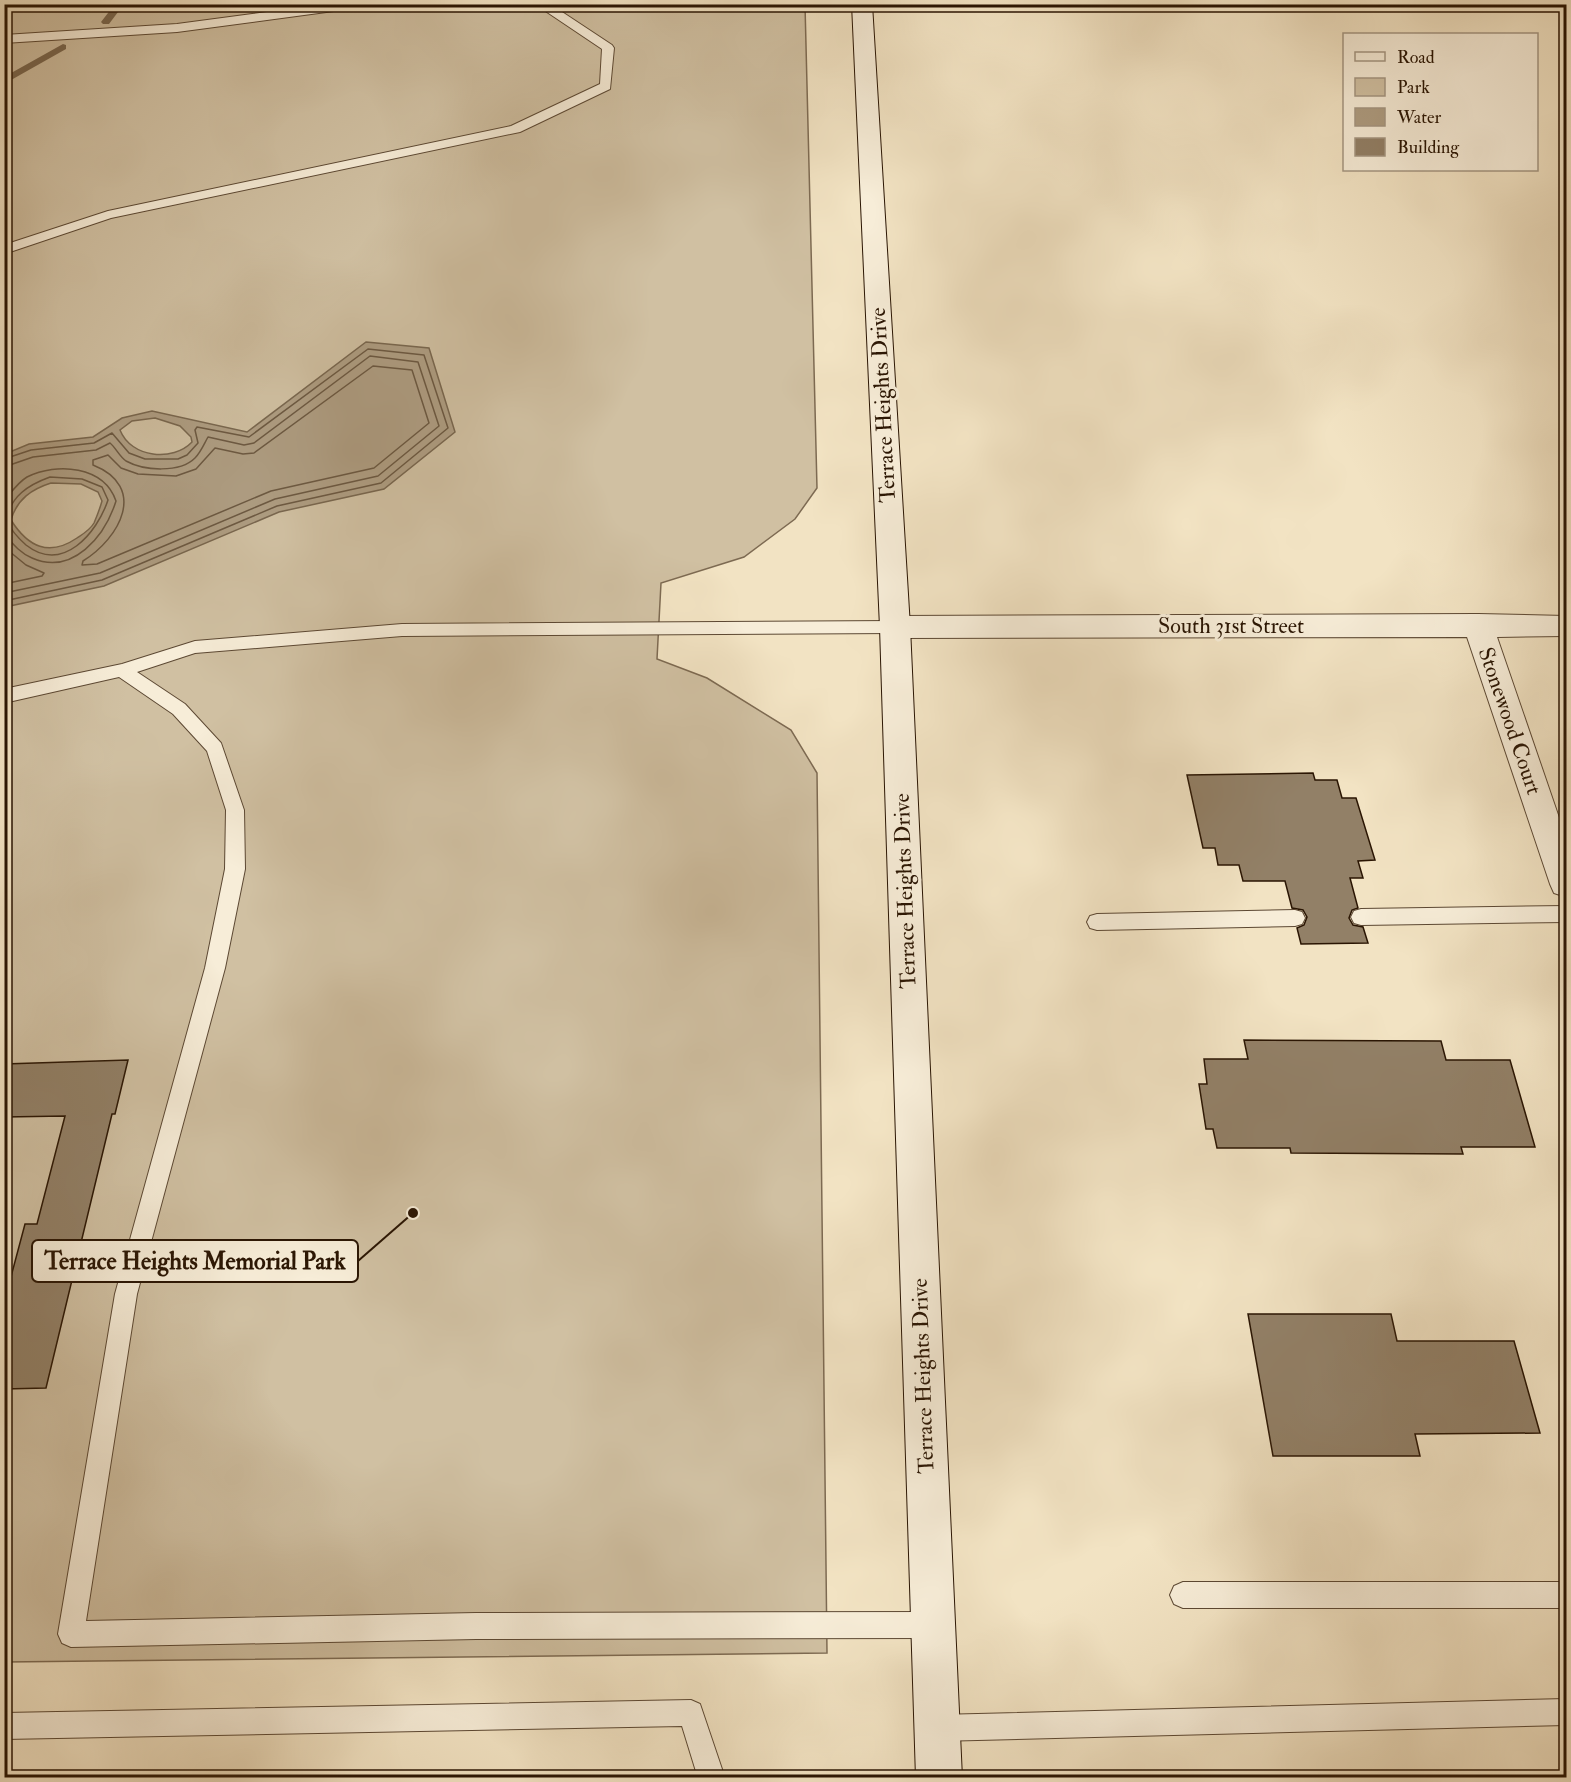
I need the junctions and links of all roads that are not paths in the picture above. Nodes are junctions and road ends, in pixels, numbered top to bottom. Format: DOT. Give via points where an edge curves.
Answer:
graph roads {
  1 [pos="356,4"];
  2 [pos="541,4"];
  3 [pos="862,4"];
  4 [pos="4,39"];
  5 [pos="4,250"];
  6 [pos="1478,625"];
  7 [pos="1566,626"];
  8 [pos="895,627"];
  9 [pos="122,670"];
  10 [pos="4,696"];
  11 [pos="1566,884"];
  12 [pos="1566,914"];
  13 [pos="1361,917"];
  14 [pos="1295,918"];
  15 [pos="1097,922"];
  16 [pos="1183,1595"];
  17 [pos="1566,1595"];
  18 [pos="933,1625"];
  19 [pos="1566,1712"];
  20 [pos="4,1726"];
  21 [pos="937,1728"];
  22 [pos="712,1778"];
  23 [pos="939,1778"];
  1 -- 4 [label="lane" via="177,28"];
  2 -- 5 [label="lane" via="608,48 606,86 515,129 108,215"];
  3 -- 8 [label="main road, Terrace Heights Drive"];
  6 -- 7 [label="main road, South 31st Street"];
  6 -- 8 [label="main road, South 31st Street"];
  6 -- 11 [label="main road, Stonewood Court"];
  8 -- 9 [label="lane" via="402,630 195,647"];
  8 -- 18 [label="main road, Terrace Heights Drive"];
  9 -- 10 [label="lane"];
  9 -- 18 [label="lane" via="179,709 215,748 235,810 235,869 215,968 126,1294 71,1634 476,1626"];
  12 -- 13 [label="lane"];
  14 -- 15 [label="lane"];
  16 -- 17 [label="lane"];
  18 -- 21 [label="main road, Terrace Heights Drive"];
  19 -- 21 [label="lane"];
  20 -- 22 [label="lane" via="691,1713"];
  21 -- 23 [label="main road, Terrace Heights Drive"];
}
